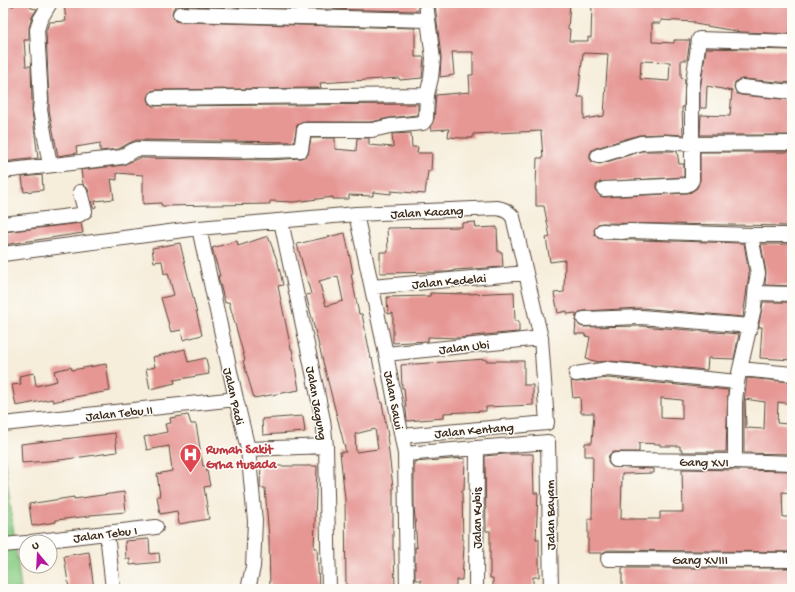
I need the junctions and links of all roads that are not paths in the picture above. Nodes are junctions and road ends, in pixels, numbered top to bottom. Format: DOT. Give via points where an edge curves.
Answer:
graph roads {
  1 [pos="50,3"];
  2 [pos="426,3"];
  3 [pos="201,9"];
  4 [pos="180,14"];
  5 [pos="428,20"];
  6 [pos="792,42"];
  7 [pos="742,87"];
  8 [pos="792,92"];
  9 [pos="427,95"];
  10 [pos="156,98"];
  11 [pos="792,143"];
  12 [pos="692,144"];
  13 [pos="598,156"];
  14 [pos="50,165"];
  15 [pos="3,171"];
  16 [pos="604,189"];
  17 [pos="80,192"];
  18 [pos="356,214"];
  19 [pos="280,221"];
  20 [pos="3,224"];
  21 [pos="199,228"];
  22 [pos="602,231"];
  23 [pos="751,235"];
  24 [pos="792,235"];
  25 [pos="3,254"];
  26 [pos="526,273"];
  27 [pos="372,287"];
  28 [pos="756,293"];
  29 [pos="792,294"];
  30 [pos="584,319"];
  31 [pos="751,326"];
  32 [pos="541,338"];
  33 [pos="386,354"];
  34 [pos="576,374"];
  35 [pos="792,374"];
  36 [pos="739,376"];
  37 [pos="236,399"];
  38 [pos="3,424"];
  39 [pos="402,436"];
  40 [pos="326,446"];
  41 [pos="477,448"];
  42 [pos="248,449"];
  43 [pos="405,454"];
  44 [pos="616,460"];
  45 [pos="735,461"];
  46 [pos="792,464"];
  47 [pos="156,527"];
  48 [pos="107,533"];
  49 [pos="58,539"];
  50 [pos="18,544"];
  51 [pos="3,545"];
  52 [pos="608,558"];
  53 [pos="792,560"];
  54 [pos="114,589"];
  55 [pos="248,589"];
  56 [pos="329,589"];
  57 [pos="408,589"];
  58 [pos="476,589"];
  59 [pos="551,589"];
  1 -- 14 [label="street" via="38,23 37,30 40,110"];
  2 -- 5 [label="street"];
  3 -- 4 [label="street"];
  3 -- 5 [label="street"];
  5 -- 9 [label="street" via="433,59"];
  6 -- 12 [label="street" via="700,39 692,89"];
  7 -- 8 [label="street"];
  9 -- 10 [label="street"];
  9 -- 14 [label="street" via="426,119 423,123 372,130 304,130 301,150 137,150 122,157"];
  11 -- 12 [label="street"];
  12 -- 13 [label="street" via="641,143"];
  12 -- 16 [label="street" via="690,183"];
  14 -- 15 [label="street"];
  17 -- 20 [label="street" via="85,211 79,215"];
  18 -- 19 [label="street, Jalan Kacang"];
  18 -- 26 [label="street, Jalan Kacang" via="497,208 508,211 513,217"];
  18 -- 27 [label="street, Jalan Sawi"];
  19 -- 21 [label="street, Jalan Kacang"];
  19 -- 40 [label="street, Jalan Jagung" via="324,420"];
  21 -- 25 [label="street, Jalan Kacang"];
  21 -- 37 [label="street, Jalan Padi"];
  22 -- 23 [label="street"];
  23 -- 24 [label="street"];
  23 -- 28 [label="street" via="758,274"];
  26 -- 27 [label="street, Jalan Kedelai"];
  26 -- 32 [label="street"];
  27 -- 33 [label="street, Jalan Sawi"];
  28 -- 29 [label="street"];
  28 -- 31 [label="street"];
  30 -- 31 [label="street" via="641,317"];
  31 -- 36 [label="street"];
  32 -- 33 [label="street, Jalan Ubi"];
  32 -- 39 [label="street, Jalan Kentang" via="547,423"];
  33 -- 39 [label="street, Jalan Sawi"];
  34 -- 36 [label="street" via="608,369"];
  35 -- 36 [label="street"];
  36 -- 45 [label="street" via="735,402"];
  37 -- 38 [label="street, Jalan Tebu II"];
  37 -- 42 [label="street, Jalan Padi"];
  39 -- 43 [label="street, Jalan Sawi"];
  40 -- 42 [label="street"];
  40 -- 56 [label="street, Jalan Jagung"];
  41 -- 43 [label="street"];
  41 -- 58 [label="street, Jalan Kubis"];
  41 -- 59 [label="street, Jalan Bayam" via="548,442"];
  42 -- 55 [label="street, Jalan Padi" via="255,520 253,567"];
  43 -- 57 [label="street, Jalan Sawi"];
  44 -- 45 [label="street, Gang XVI"];
  45 -- 46 [label="street, Gang XVI"];
  47 -- 48 [label="street, Jalan Tebu I"];
  48 -- 49 [label="street, Jalan Tebu I"];
  48 -- 54 [label="street"];
  50 -- 51 [label="street"];
  52 -- 53 [label="street, Gang XVIII"];
}
